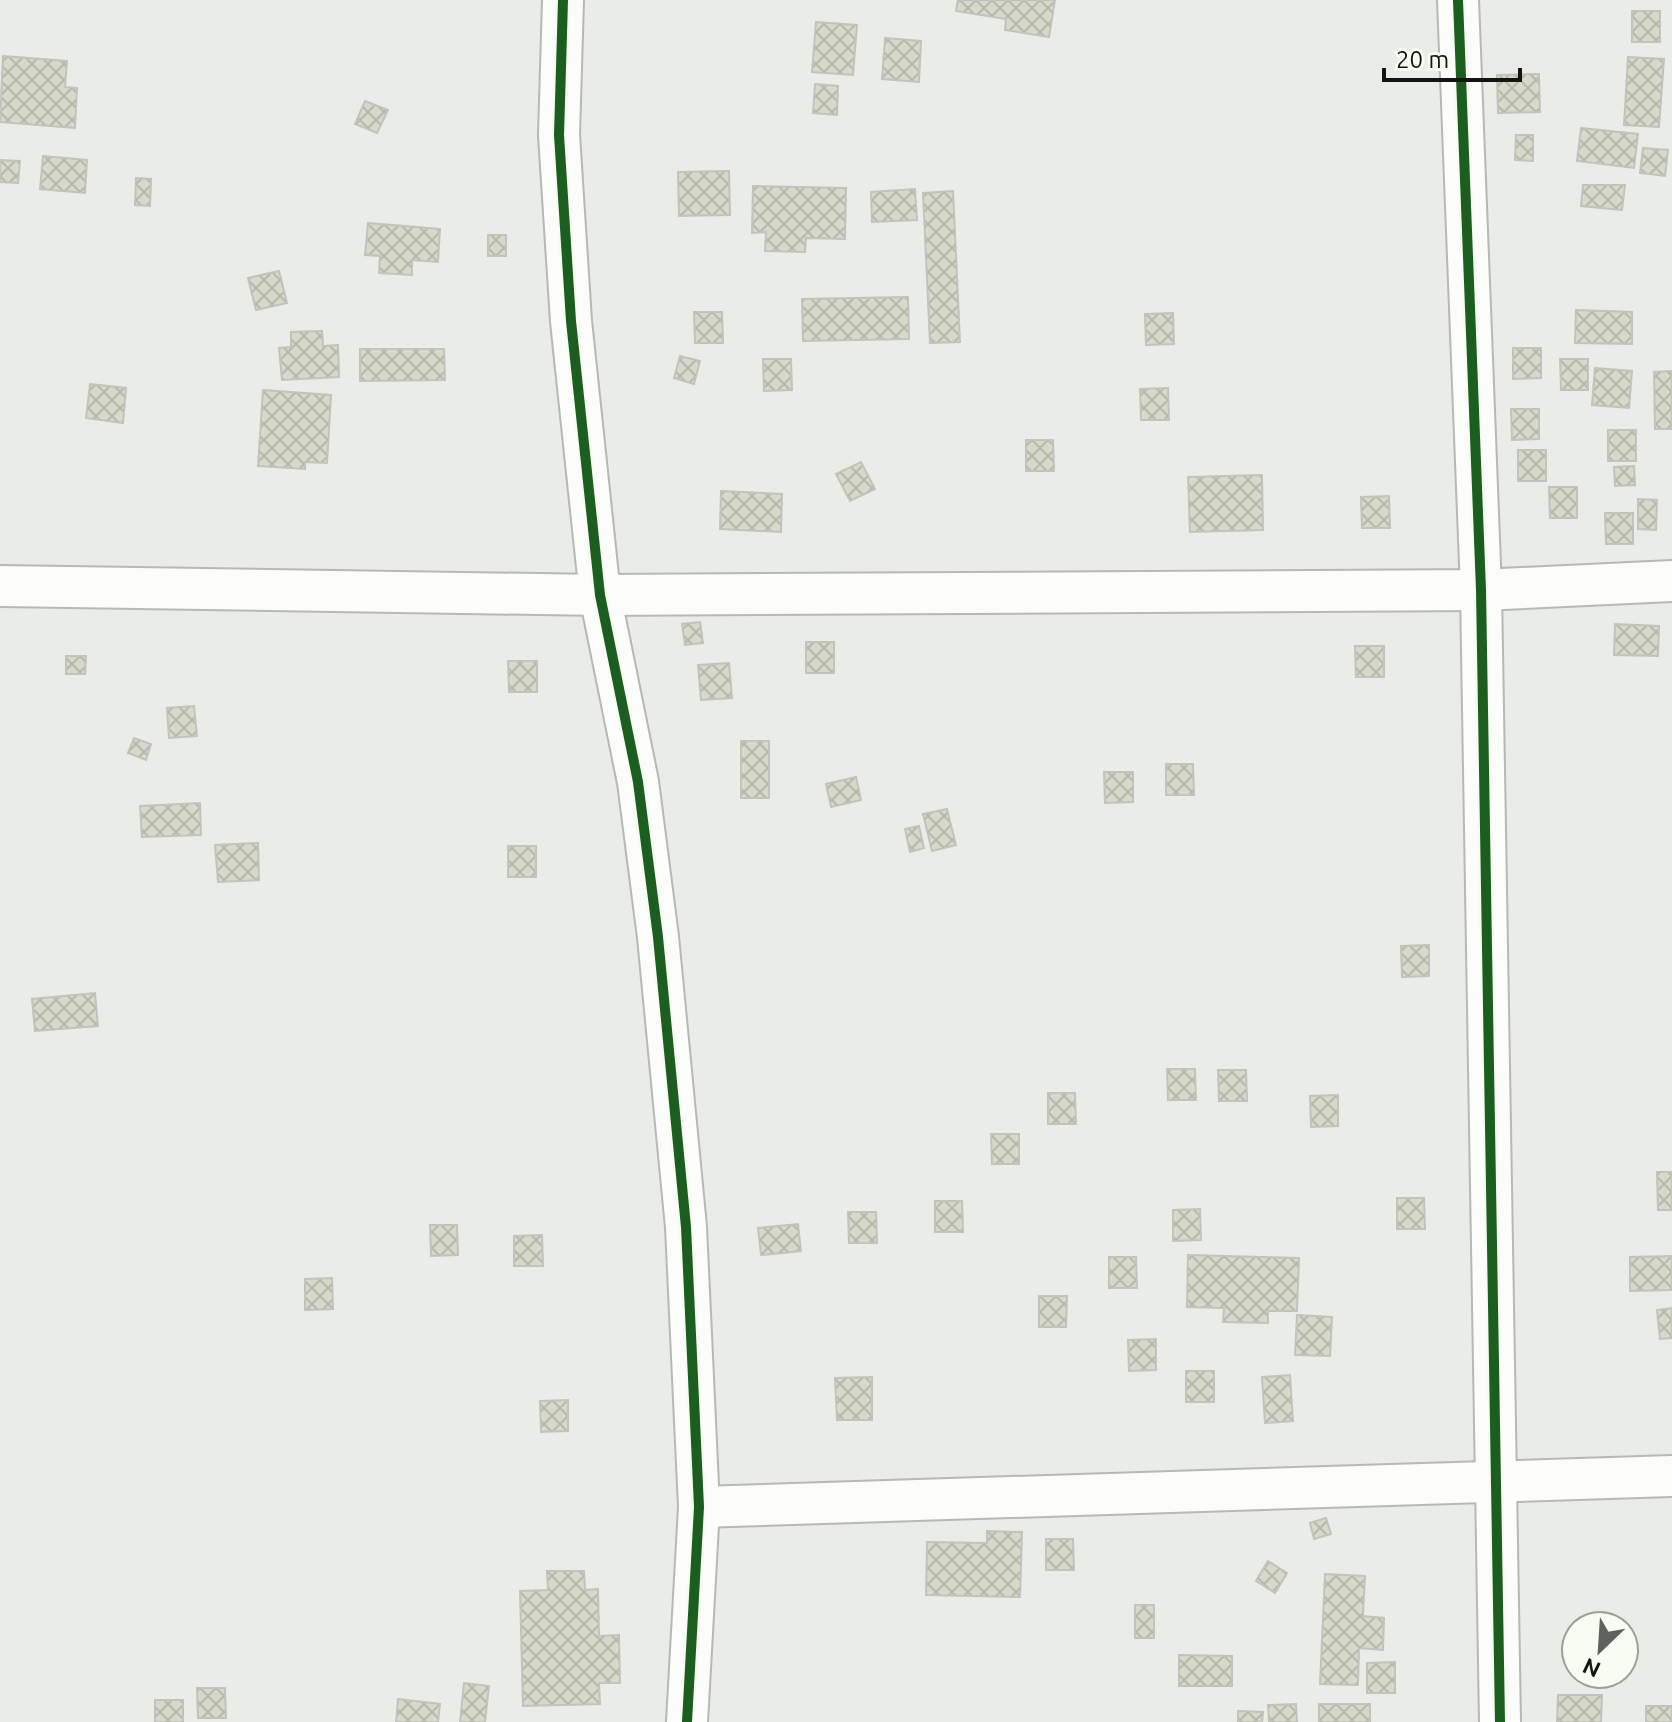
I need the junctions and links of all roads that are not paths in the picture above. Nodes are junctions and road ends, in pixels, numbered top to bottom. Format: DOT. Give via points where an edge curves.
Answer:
graph roads {
  1 [pos="563,0"];
  2 [pos="1458,0"];
  3 [pos="1672,581"];
  4 [pos="0,586"];
  5 [pos="1481,590"];
  6 [pos="600,595"];
  7 [pos="1672,1476"];
  8 [pos="1495,1481"];
  9 [pos="699,1507"];
  10 [pos="687,1722"];
  11 [pos="1500,1722"];
  1 -- 6 [label="street" via="559,135 571,321"];
  2 -- 5 [label="street"];
  3 -- 5 [label="street"];
  4 -- 6 [label="street"];
  5 -- 6 [label="street"];
  5 -- 8 [label="street"];
  6 -- 9 [label="street" via="638,782 658,937 686,1227"];
  7 -- 8 [label="street"];
  8 -- 9 [label="street"];
  8 -- 11 [label="street"];
  9 -- 10 [label="street"];
}
